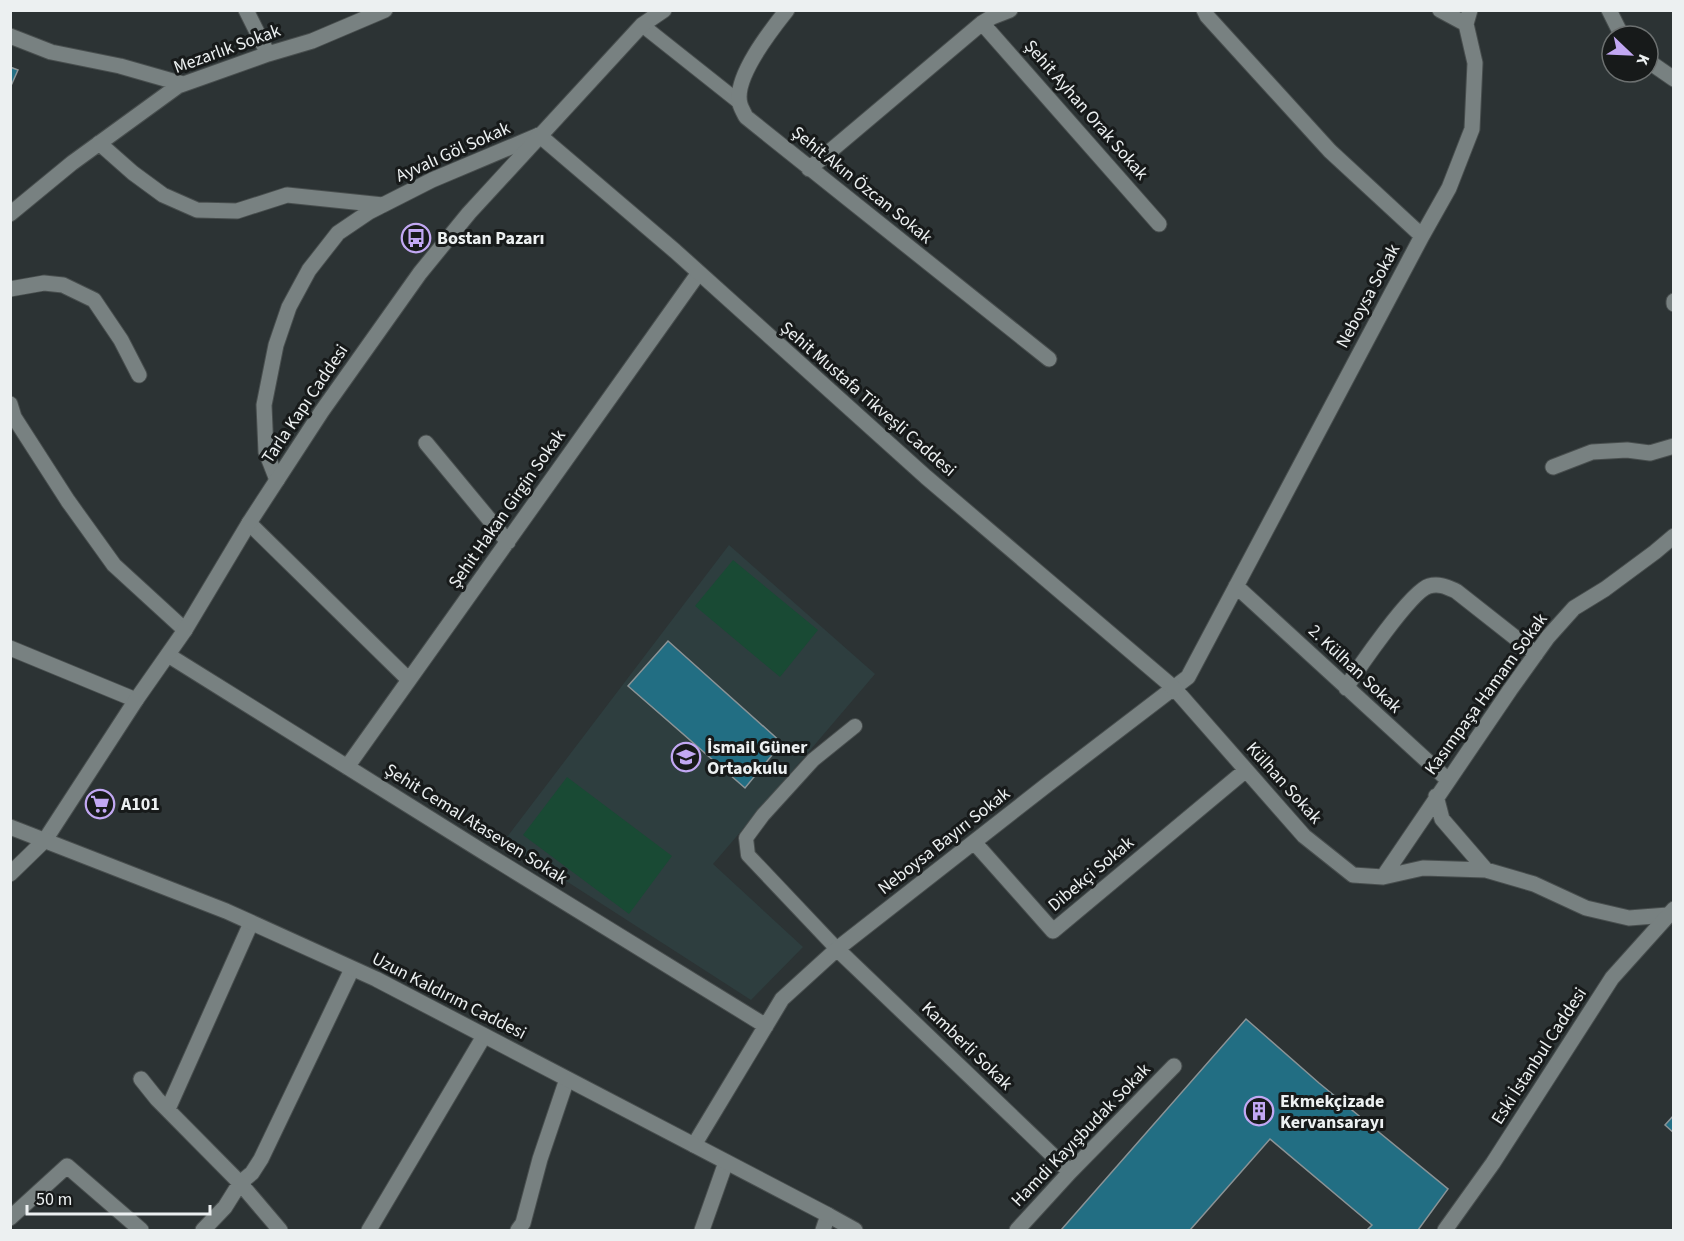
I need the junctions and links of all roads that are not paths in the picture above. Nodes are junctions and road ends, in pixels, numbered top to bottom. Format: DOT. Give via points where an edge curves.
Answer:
graph roads {
  1 [pos="246,10"];
  2 [pos="385,10"];
  3 [pos="664,10"];
  4 [pos="787,10"];
  5 [pos="1010,10"];
  6 [pos="1440,10"];
  7 [pos="1609,10"];
  8 [pos="1210,12"];
  9 [pos="987,17"];
  10 [pos="1468,17"];
  11 [pos="645,18"];
  12 [pos="1616,24"];
  13 [pos="10,36"];
  14 [pos="268,54"];
  15 [pos="1660,69"];
  16 [pos="1674,79"];
  17 [pos="183,84"];
  18 [pos="739,102"];
  19 [pos="539,135"];
  20 [pos="99,143"];
  21 [pos="809,169"];
  22 [pos="383,205"];
  23 [pos="10,214"];
  24 [pos="1159,224"];
  25 [pos="1422,236"];
  26 [pos="698,274"];
  27 [pos="10,289"];
  28 [pos="1049,359"];
  29 [pos="139,375"];
  30 [pos="12,413"];
  31 [pos="426,443"];
  32 [pos="1674,446"];
  33 [pos="1553,467"];
  34 [pos="277,480"];
  35 [pos="249,523"];
  36 [pos="1674,536"];
  37 [pos="508,542"];
  38 [pos="1236,586"];
  39 [pos="185,630"];
  40 [pos="10,648"];
  41 [pos="1536,654"];
  42 [pos="168,655"];
  43 [pos="410,680"];
  44 [pos="1174,688"];
  45 [pos="1346,688"];
  46 [pos="136,700"];
  47 [pos="855,726"];
  48 [pos="347,767"];
  49 [pos="1246,770"];
  50 [pos="1448,780"];
  51 [pos="1437,796"];
  52 [pos="10,827"];
  53 [pos="45,840"];
  54 [pos="974,843"];
  55 [pos="1486,870"];
  56 [pos="10,874"];
  57 [pos="1383,877"];
  58 [pos="1671,912"];
  59 [pos="252,923"];
  60 [pos="837,949"];
  61 [pos="352,969"];
  62 [pos="765,1026"];
  63 [pos="484,1036"];
  64 [pos="1174,1066"];
  65 [pos="141,1079"];
  66 [pos="567,1079"];
  67 [pos="168,1108"];
  68 [pos="694,1145"];
  69 [pos="726,1162"];
  70 [pos="1070,1172"];
  71 [pos="240,1183"];
  72 [pos="828,1215"];
  73 [pos="10,1218"];
  74 [pos="141,1230"];
  75 [pos="203,1230"];
  76 [pos="280,1230"];
  77 [pos="369,1230"];
  78 [pos="518,1230"];
  79 [pos="702,1230"];
  80 [pos="822,1230"];
  81 [pos="855,1230"];
  82 [pos="1017,1230"];
  83 [pos="1445,1230"];
  1 -- 14 [label="street"];
  2 -- 14 [label="street, Mezarlık Sokak" via="312,41"];
  3 -- 11 [label="street, Tarla Kapı Caddesi"];
  4 -- 18 [label="street" via="752,60 742,82"];
  5 -- 9 [label="street"];
  6 -- 10 [label="street"];
  7 -- 12 [label="street"];
  8 -- 25 [label="street" via="1330,151"];
  9 -- 21 [label="street"];
  9 -- 24 [label="street, Şehit Ayhan Orak Sokak"];
  10 -- 25 [label="street, Neboysa Sokak" via="1476,63 1472,129 1449,188"];
  11 -- 18 [label="lane"];
  11 -- 19 [label="street, Tarla Kapı Caddesi"];
  13 -- 17 [label="street" via="51,52"];
  14 -- 17 [label="street, Mezarlık Sokak"];
  15 -- 16 [label="street"];
  17 -- 20 [label="street, Mezarlık Sokak"];
  18 -- 21 [label="street, Şehit Akın Özcan Sokak" via="746,117"];
  19 -- 22 [label="street, Ayvalı Göl Sokak"];
  19 -- 26 [label="street, Şehit Mustafa Tikveşli Caddesi"];
  19 -- 34 [label="street, Tarla Kapı Caddesi" via="420,273"];
  20 -- 22 [label="street" via="163,195 197,210 237,211 287,195"];
  20 -- 23 [label="street, Mezarlık Sokak"];
  21 -- 28 [label="street, Şehit Akın Özcan Sokak"];
  22 -- 34 [label="street, Ayvalı Göl Sokak" via="338,233 309,270 289,307 276,345 264,405 266,452"];
  25 -- 38 [label="street, Neboysa Sokak"];
  26 -- 37 [label="street, Şehit Hakan Girgin Sokak"];
  26 -- 44 [label="street, Şehit Mustafa Tikveşli Caddesi" via="926,477"];
  27 -- 29 [label="street" via="44,283 63,285 94,300"];
  30 -- 39 [label="street" via="114,565"];
  31 -- 37 [label="street"];
  32 -- 33 [label="street" via="1650,453 1592,452"];
  34 -- 35 [label="street, Tarla Kapı Caddesi"];
  35 -- 39 [label="street, Tarla Kapı Caddesi"];
  35 -- 43 [label="street"];
  36 -- 41 [label="street, Kasımpaşa Hamam Sokak" via="1574,608"];
  37 -- 43 [label="street, Şehit Hakan Girgin Sokak"];
  38 -- 44 [label="street, Neboysa Bayırı Sokak" via="1188,677"];
  38 -- 45 [label="street, 2. Külhan Sokak"];
  39 -- 42 [label="street, Tarla Kapı Caddesi"];
  40 -- 46 [label="street"];
  41 -- 45 [label="street" via="1456,591 1442,584 1427,586 1414,597"];
  41 -- 50 [label="street, Kasımpaşa Hamam Sokak"];
  42 -- 46 [label="street, Tarla Kapı Caddesi"];
  42 -- 48 [label="street, Şehit Cemal Ataseven Sokak"];
  43 -- 48 [label="street, Şehit Hakan Girgin Sokak"];
  44 -- 49 [label="street, Külhan Sokak"];
  44 -- 54 [label="street, Neboysa Bayırı Sokak"];
  45 -- 50 [label="street, 2. Külhan Sokak"];
  46 -- 53 [label="street, Tarla Kapı Caddesi"];
  47 -- 60 [label="lane" via="813,760 746,838 748,855"];
  48 -- 62 [label="street, Şehit Cemal Ataseven Sokak"];
  49 -- 54 [label="street, Dibekçi Sokak" via="1053,931"];
  49 -- 57 [label="street, Külhan Sokak" via="1304,836 1353,875"];
  50 -- 51 [label="street, Kasımpaşa Hamam Sokak"];
  51 -- 55 [label="street" via="1442,819"];
  51 -- 57 [label="street, Kasımpaşa Hamam Sokak"];
  52 -- 53 [label="street, Uzun Kaldırım Caddesi"];
  53 -- 56 [label="street, Tarla Kapı Caddesi"];
  53 -- 59 [label="street, Uzun Kaldırım Caddesi"];
  54 -- 60 [label="street, Neboysa Bayırı Sokak"];
  55 -- 57 [label="street, Külhan Sokak" via="1423,868"];
  55 -- 58 [label="street, Külhan Sokak" via="1534,884 1586,908 1629,918"];
  58 -- 83 [label="street, Eski İstanbul Caddesi" via="1612,978 1493,1163"];
  59 -- 61 [label="street, Uzun Kaldırım Caddesi"];
  59 -- 67 [label="street"];
  60 -- 62 [label="street, Neboysa Bayırı Sokak" via="782,999"];
  60 -- 70 [label="street, Kamberli Sokak"];
  61 -- 63 [label="street, Uzun Kaldırım Caddesi"];
  61 -- 71 [label="street" via="261,1158"];
  62 -- 68 [label="street, Neboysa Bayırı Sokak"];
  63 -- 66 [label="street, Uzun Kaldırım Caddesi"];
  63 -- 77 [label="street"];
  64 -- 70 [label="street, Hamdi Kayışbudak Sokak"];
  65 -- 67 [label="street"];
  66 -- 68 [label="street, Uzun Kaldırım Caddesi"];
  66 -- 78 [label="street"];
  67 -- 71 [label="street"];
  68 -- 69 [label="street, Uzun Kaldırım Caddesi"];
  69 -- 72 [label="street, Uzun Kaldırım Caddesi"];
  69 -- 79 [label="street"];
  70 -- 82 [label="street, Hamdi Kayışbudak Sokak"];
  71 -- 75 [label="street" via="225,1207"];
  71 -- 76 [label="street"];
  72 -- 80 [label="street"];
  72 -- 81 [label="street, Uzun Kaldırım Caddesi"];
  73 -- 74 [label="street" via="67,1166"];
}
